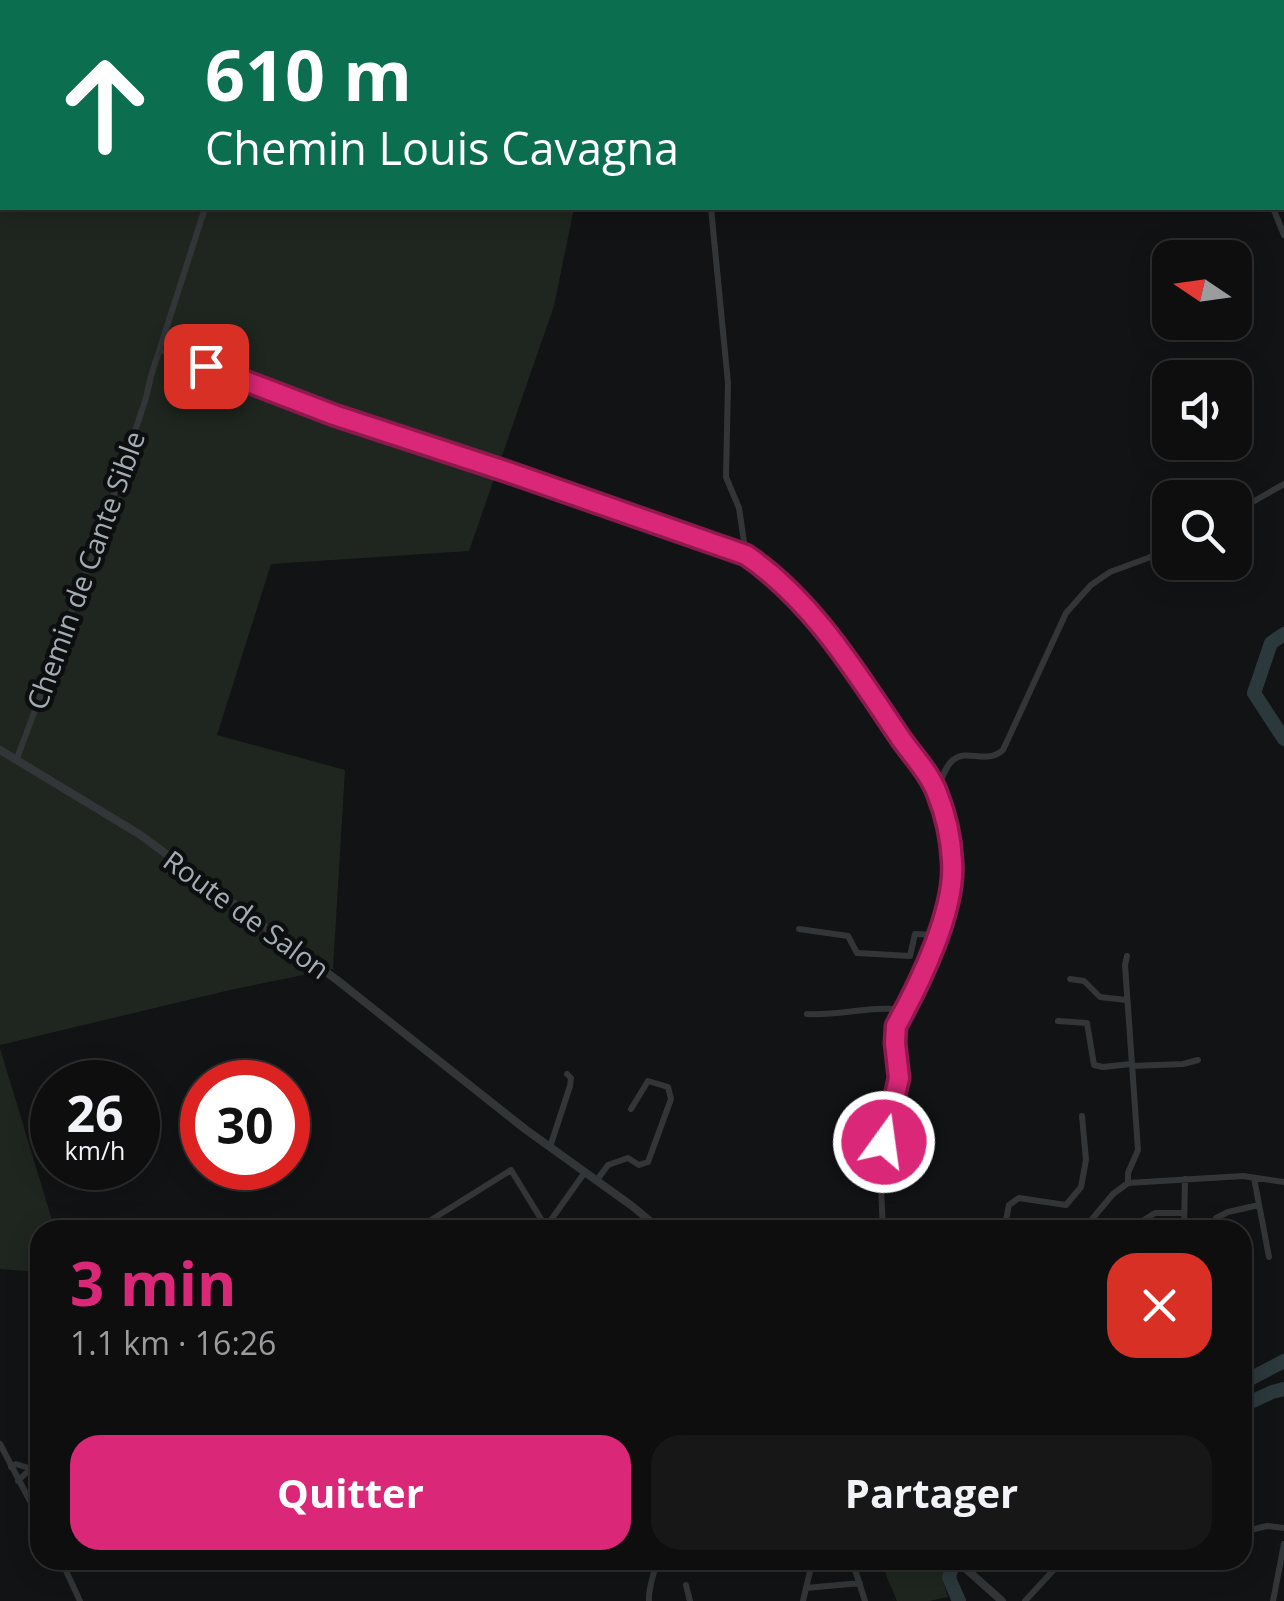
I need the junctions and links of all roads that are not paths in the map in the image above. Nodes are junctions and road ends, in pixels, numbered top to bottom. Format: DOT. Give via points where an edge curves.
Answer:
graph roads {
  1 [pos="203,210"];
  2 [pos="711,210"];
  3 [pos="1274,210"];
  4 [pos="1284,235"];
  5 [pos="160,350"];
  6 [pos="1284,484"];
  7 [pos="1252,502"];
  8 [pos="746,555"];
  9 [pos="1152,556"];
  10 [pos="0,750"];
  11 [pos="16,760"];
  12 [pos="937,791"];
  13 [pos="798,928"];
  14 [pos="939,935"];
  15 [pos="1127,956"];
  16 [pos="1070,979"];
  17 [pos="1127,1000"];
  18 [pos="905,1010"];
  19 [pos="807,1014"];
  20 [pos="1058,1022"];
  21 [pos="1198,1060"];
  22 [pos="1132,1065"];
  23 [pos="567,1074"];
  24 [pos="631,1108"];
  25 [pos="1082,1116"];
  26 [pos="550,1147"];
  27 [pos="585,1172"];
  28 [pos="1254,1178"];
  29 [pos="1185,1179"];
  30 [pos="597,1180"];
  31 [pos="1284,1182"];
  32 [pos="1128,1183"];
  33 [pos="1260,1205"];
  34 [pos="1184,1214"];
  35 [pos="1216,1218"];
  36 [pos="431,1220"];
  37 [pos="539,1220"];
  38 [pos="549,1220"];
  39 [pos="647,1220"];
  40 [pos="883,1220"];
  41 [pos="1006,1220"];
  42 [pos="1091,1220"];
  43 [pos="1144,1220"];
  44 [pos="1184,1220"];
  45 [pos="1269,1256"];
  46 [pos="0,1444"];
  47 [pos="12,1467"];
  48 [pos="30,1468"];
  49 [pos="30,1472"];
  50 [pos="18,1480"];
  51 [pos="30,1502"];
  52 [pos="1284,1528"];
  53 [pos="1252,1530"];
  54 [pos="1284,1544"];
  55 [pos="66,1570"];
  56 [pos="656,1570"];
  57 [pos="809,1570"];
  58 [pos="855,1570"];
  59 [pos="968,1570"];
  60 [pos="1054,1570"];
  61 [pos="860,1583"];
  62 [pos="686,1585"];
  63 [pos="806,1588"];
  64 [pos="80,1601"];
  65 [pos="649,1601"];
  66 [pos="690,1601"];
  67 [pos="803,1601"];
  68 [pos="865,1601"];
  69 [pos="1002,1601"];
  70 [pos="1025,1601"];
  71 [pos="1273,1601"];
  1 -- 5 [label="street, Chemin de Cante Sible"];
  2 -- 8 [label="street" via="728,383 726,477"];
  3 -- 4 [label="street"];
  5 -- 8 [label="street"];
  5 -- 11 [label="street, Chemin de Cante Sible"];
  6 -- 7 [label="street"];
  8 -- 12 [label="street" via="834,642"];
  9 -- 12 [label="street" via="1091,585 1066,613 1004,750 990,758 955,758"];
  10 -- 11 [label="street, Route de Salon"];
  11 -- 26 [label="street, Route de Salon" via="139,834"];
  12 -- 14 [label="street" via="952,858"];
  13 -- 14 [label="street" via="848,936 857,953 910,956 915,934"];
  14 -- 18 [label="street"];
  15 -- 17 [label="street"];
  16 -- 17 [label="street" via="1084,981 1100,998"];
  17 -- 22 [label="street"];
  18 -- 19 [label="street"];
  18 -- 40 [label="street" via="895,1033 899,1078 880,1166"];
  20 -- 22 [label="street" via="1087,1024 1094,1065"];
  21 -- 22 [label="street"];
  22 -- 32 [label="street" via="1138,1150"];
  23 -- 26 [label="street" via="570,1086"];
  24 -- 30 [label="street" via="648,1081 668,1087 670,1099 648,1162 628,1158 608,1165"];
  25 -- 41 [label="street" via="1081,1186 1066,1204 1019,1198 1009,1205"];
  26 -- 27 [label="street, Route de Salon"];
  27 -- 30 [label="street, Route de Salon"];
  27 -- 38 [label="street"];
  28 -- 29 [label="street"];
  28 -- 31 [label="street"];
  28 -- 33 [label="street"];
  29 -- 32 [label="street"];
  29 -- 34 [label="street"];
  30 -- 39 [label="street, Route de Salon"];
  32 -- 42 [label="street"];
  33 -- 35 [label="street"];
  33 -- 45 [label="street"];
  34 -- 43 [label="street" via="1155,1213"];
  34 -- 44 [label="street"];
  36 -- 37 [label="street" via="511,1170"];
  46 -- 47 [label="street"];
  47 -- 48 [label="street"];
  47 -- 50 [label="street"];
  49 -- 50 [label="street"];
  50 -- 51 [label="street"];
  52 -- 53 [label="street"];
  54 -- 71 [label="street"];
  55 -- 64 [label="street"];
  56 -- 65 [label="street"];
  57 -- 63 [label="street"];
  58 -- 61 [label="street"];
  59 -- 69 [label="street"];
  60 -- 70 [label="street"];
  61 -- 63 [label="street"];
  61 -- 68 [label="street"];
  62 -- 66 [label="street"];
  63 -- 67 [label="street"];
}
